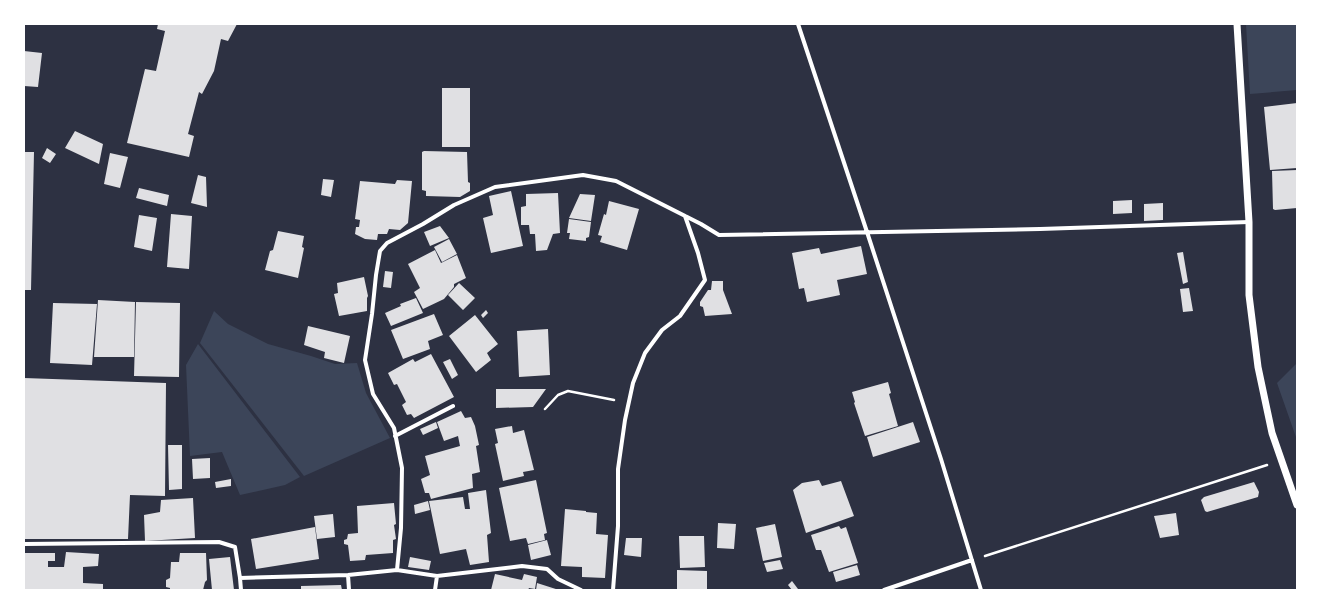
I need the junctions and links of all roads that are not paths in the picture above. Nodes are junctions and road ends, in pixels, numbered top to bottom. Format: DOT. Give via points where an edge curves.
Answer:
graph roads {
  1 [pos="798,24"];
  2 [pos="1237,24"];
  3 [pos="684,216"];
  4 [pos="1248,222"];
  5 [pos="867,232"];
  6 [pos="453,406"];
  7 [pos="395,436"];
  8 [pos="1297,505"];
  9 [pos="24,544"];
  10 [pos="972,560"];
  11 [pos="397,570"];
  12 [pos="348,575"];
  13 [pos="437,576"];
  14 [pos="240,578"];
  15 [pos="241,590"];
  16 [pos="349,590"];
  17 [pos="435,590"];
  18 [pos="581,590"];
  19 [pos="613,590"];
  20 [pos="884,590"];
  21 [pos="981,590"];
  1 -- 5 [label="street"];
  2 -- 4 [label="street"];
  3 -- 5 [label="street" via="719,235"];
  3 -- 7 [label="street" via="616,181 583,175 495,187 454,205 387,243 380,251 378,259 365,360 373,394 394,428"];
  3 -- 19 [label="street" via="705,280 680,316 662,330 646,353 633,383 618,469 618,526"];
  4 -- 5 [label="street"];
  4 -- 8 [label="street" via="1249,295 1257,360 1272,433"];
  5 -- 10 [label="street"];
  6 -- 7 [label="street"];
  7 -- 11 [label="street" via="402,468"];
  9 -- 14 [label="street" via="219,542 234,547"];
  10 -- 20 [label="street"];
  10 -- 21 [label="street"];
  11 -- 12 [label="street"];
  11 -- 13 [label="street"];
  12 -- 14 [label="street"];
  12 -- 16 [label="street"];
  13 -- 17 [label="street"];
  13 -- 18 [label="street" via="522,566 547,569 558,579"];
  14 -- 15 [label="street"];
}
